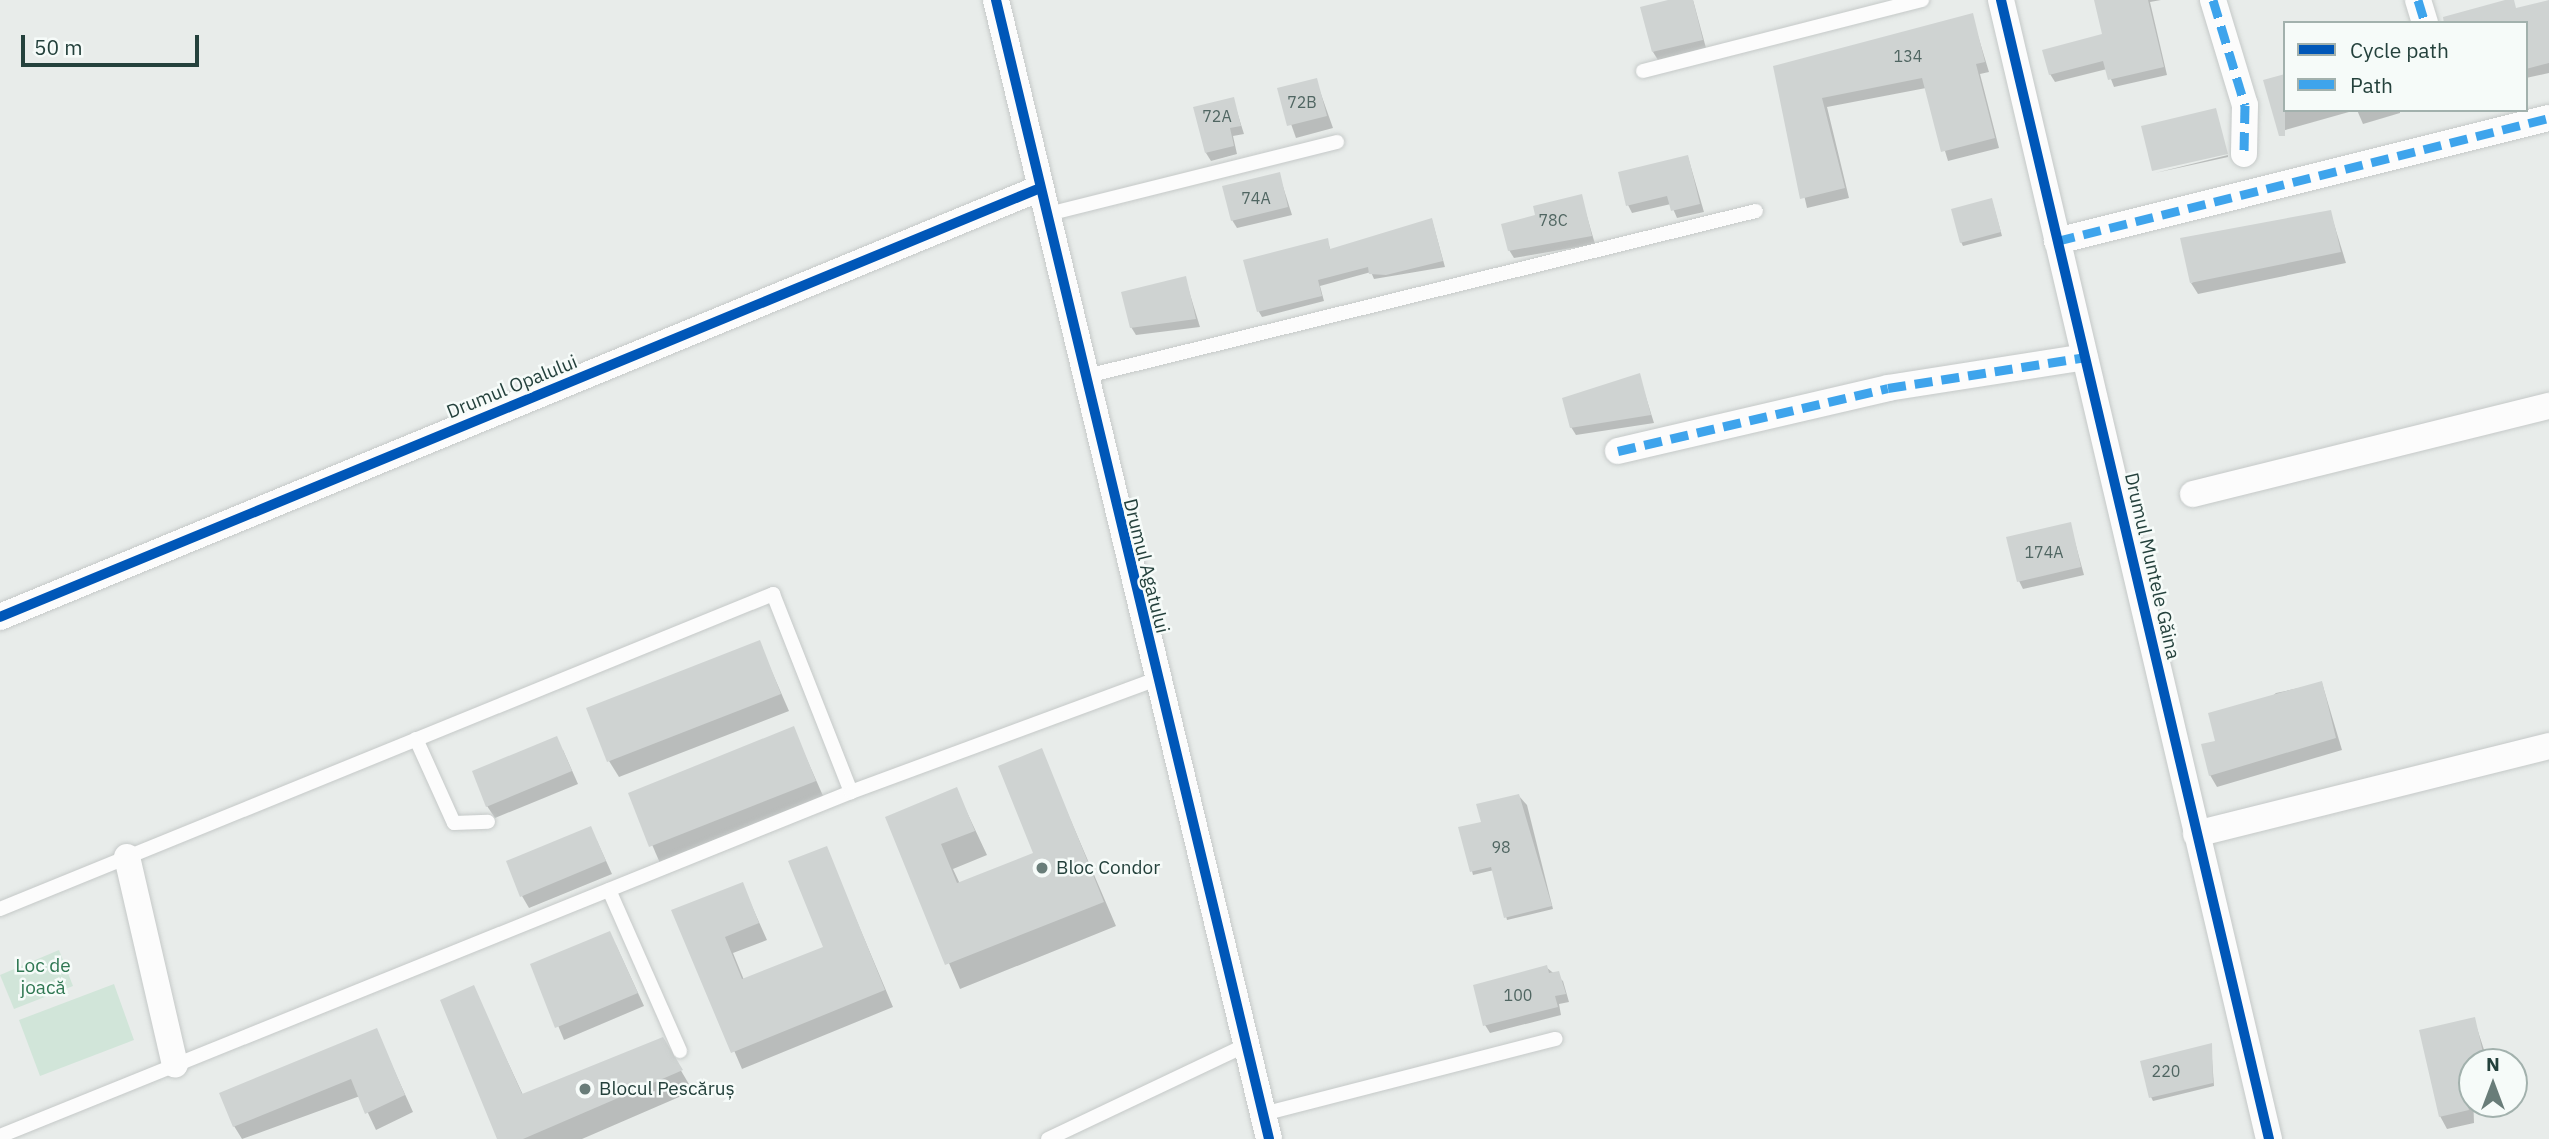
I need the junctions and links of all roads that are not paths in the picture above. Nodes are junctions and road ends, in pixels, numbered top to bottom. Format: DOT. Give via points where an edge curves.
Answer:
graph roads {
  1 [pos="996,0"];
  2 [pos="1922,0"];
  3 [pos="2001,0"];
  4 [pos="2213,0"];
  5 [pos="2418,0"];
  6 [pos="2424,21"];
  7 [pos="1643,71"];
  8 [pos="2549,118"];
  9 [pos="1337,142"];
  10 [pos="2244,154"];
  11 [pos="1038,189"];
  12 [pos="1756,211"];
  13 [pos="1044,215"];
  14 [pos="2057,241"];
  15 [pos="2085,357"];
  16 [pos="1083,377"];
  17 [pos="2549,406"];
  18 [pos="1618,451"];
  19 [pos="2193,494"];
  20 [pos="0,617"];
  21 [pos="1156,679"];
  22 [pos="416,739"];
  23 [pos="2549,746"];
  24 [pos="851,792"];
  25 [pos="488,822"];
  26 [pos="2196,834"];
  27 [pos="127,857"];
  28 [pos="609,890"];
  29 [pos="0,909"];
  30 [pos="1556,1039"];
  31 [pos="1246,1045"];
  32 [pos="680,1051"];
  33 [pos="175,1065"];
  34 [pos="1263,1114"];
  35 [pos="0,1136"];
  36 [pos="1048,1139"];
  37 [pos="1269,1139"];
  38 [pos="2269,1139"];
  1 -- 11 [label="street, Drumul Agatului"];
  2 -- 7 [label="lane"];
  3 -- 14 [label="street, Drumul Muntele Găina"];
  4 -- 10 [label="street" via="2245,105"];
  5 -- 6 [label="street"];
  8 -- 14 [label="street"];
  9 -- 13 [label="lane"];
  11 -- 13 [label="street, Drumul Agatului"];
  11 -- 20 [label="street, Drumul Opalului"];
  12 -- 16 [label="lane"];
  13 -- 16 [label="street, Drumul Agatului"];
  14 -- 15 [label="street, Drumul Muntele Găina"];
  15 -- 18 [label="street" via="1888,388"];
  15 -- 26 [label="street, Drumul Muntele Găina"];
  16 -- 21 [label="street, Drumul Agatului"];
  17 -- 19 [label="street"];
  21 -- 24 [label="lane"];
  21 -- 31 [label="street, Drumul Agatului"];
  22 -- 24 [label="lane" via="774,594"];
  22 -- 25 [label="lane" via="454,823"];
  22 -- 27 [label="lane"];
  23 -- 26 [label="street"];
  24 -- 28 [label="lane"];
  26 -- 38 [label="street, Drumul Muntele Găina"];
  27 -- 29 [label="lane"];
  27 -- 33 [label="street"];
  28 -- 32 [label="lane"];
  28 -- 33 [label="lane"];
  30 -- 34 [label="lane"];
  31 -- 34 [label="street, Drumul Agatului"];
  31 -- 36 [label="lane"];
  33 -- 35 [label="lane"];
  34 -- 37 [label="street, Drumul Agatului"];
}
